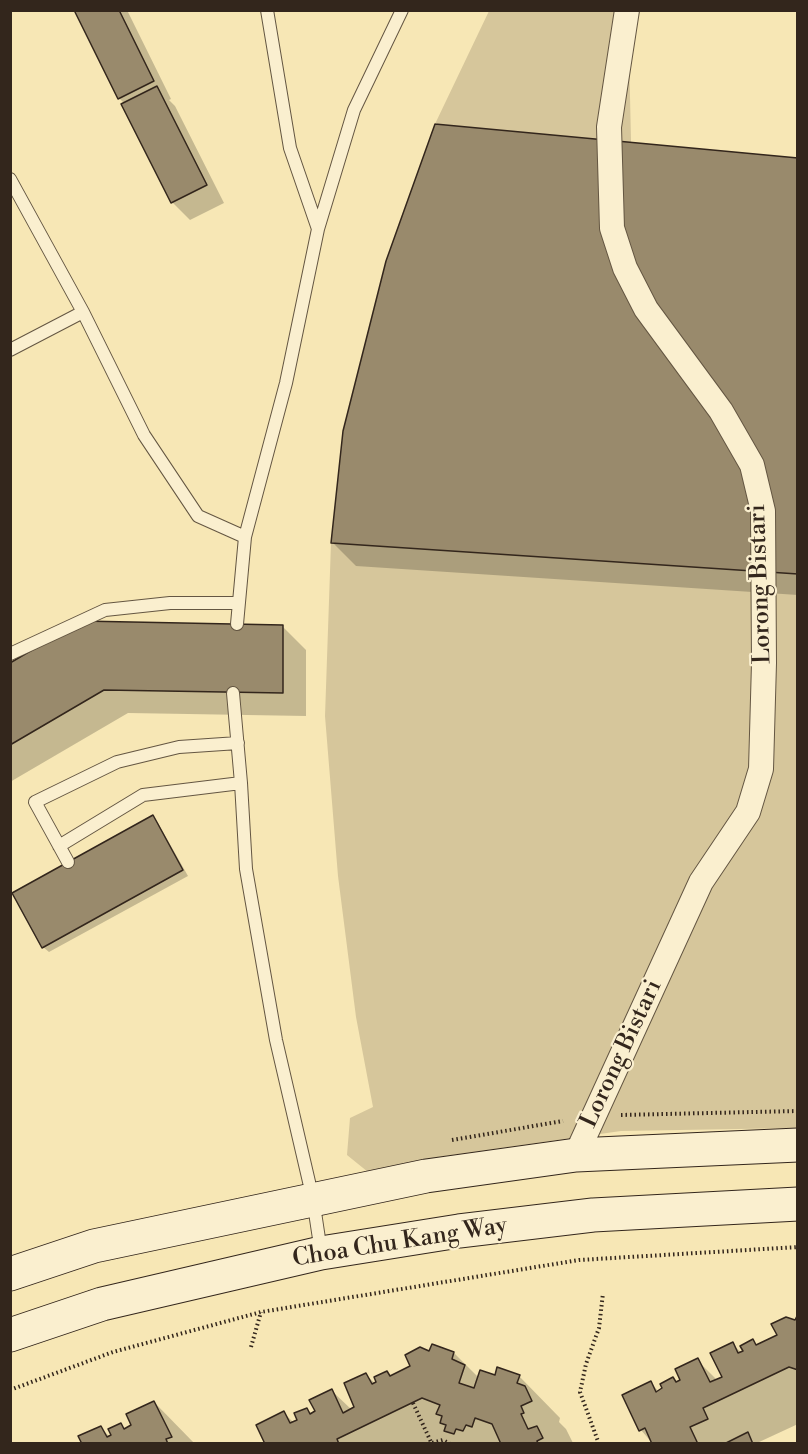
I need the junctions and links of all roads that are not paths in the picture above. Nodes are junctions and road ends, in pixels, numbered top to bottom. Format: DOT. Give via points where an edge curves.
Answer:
graph roads {
  1 [pos="267,10"];
  2 [pos="402,10"];
  3 [pos="627,10"];
  4 [pos="10,179"];
  5 [pos="318,229"];
  6 [pos="82,312"];
  7 [pos="11,349"];
  8 [pos="245,537"];
  9 [pos="239,603"];
  10 [pos="237,624"];
  11 [pos="10,654"];
  12 [pos="233,693"];
  13 [pos="238,743"];
  14 [pos="241,783"];
  15 [pos="59,846"];
  16 [pos="68,862"];
  17 [pos="798,1145"];
  18 [pos="576,1155"];
  19 [pos="313,1199"];
  20 [pos="798,1204"];
  21 [pos="321,1253"];
  22 [pos="10,1274"];
  23 [pos="10,1335"];
  1 -- 5 [label="lane" via="290,148"];
  2 -- 5 [label="lane" via="354,110"];
  3 -- 18 [label="street, Lorong Bistari" via="609,127 612,228 625,268 646,309 721,411 752,465 764,511 761,769 748,812 701,882"];
  4 -- 6 [label="lane"];
  5 -- 8 [label="lane" via="286,383"];
  6 -- 7 [label="lane"];
  6 -- 8 [label="lane" via="144,435 198,516"];
  8 -- 9 [label="lane"];
  9 -- 10 [label="lane"];
  9 -- 11 [label="lane" via="170,603 105,610"];
  12 -- 13 [label="lane"];
  13 -- 14 [label="lane"];
  13 -- 15 [label="lane" via="179,747 117,762 35,802"];
  14 -- 15 [label="lane" via="143,795"];
  14 -- 19 [label="lane" via="249,891 276,1040"];
  15 -- 16 [label="lane"];
  17 -- 18 [label="main road"];
  18 -- 19 [label="main road" via="426,1176"];
  19 -- 21 [label="lane"];
  19 -- 22 [label="main road" via="94,1246"];
  20 -- 21 [label="main road, Choa Chu Kang Way" via="593,1215"];
  21 -- 23 [label="main road, Choa Chu Kang Way" via="102,1304"];
}
